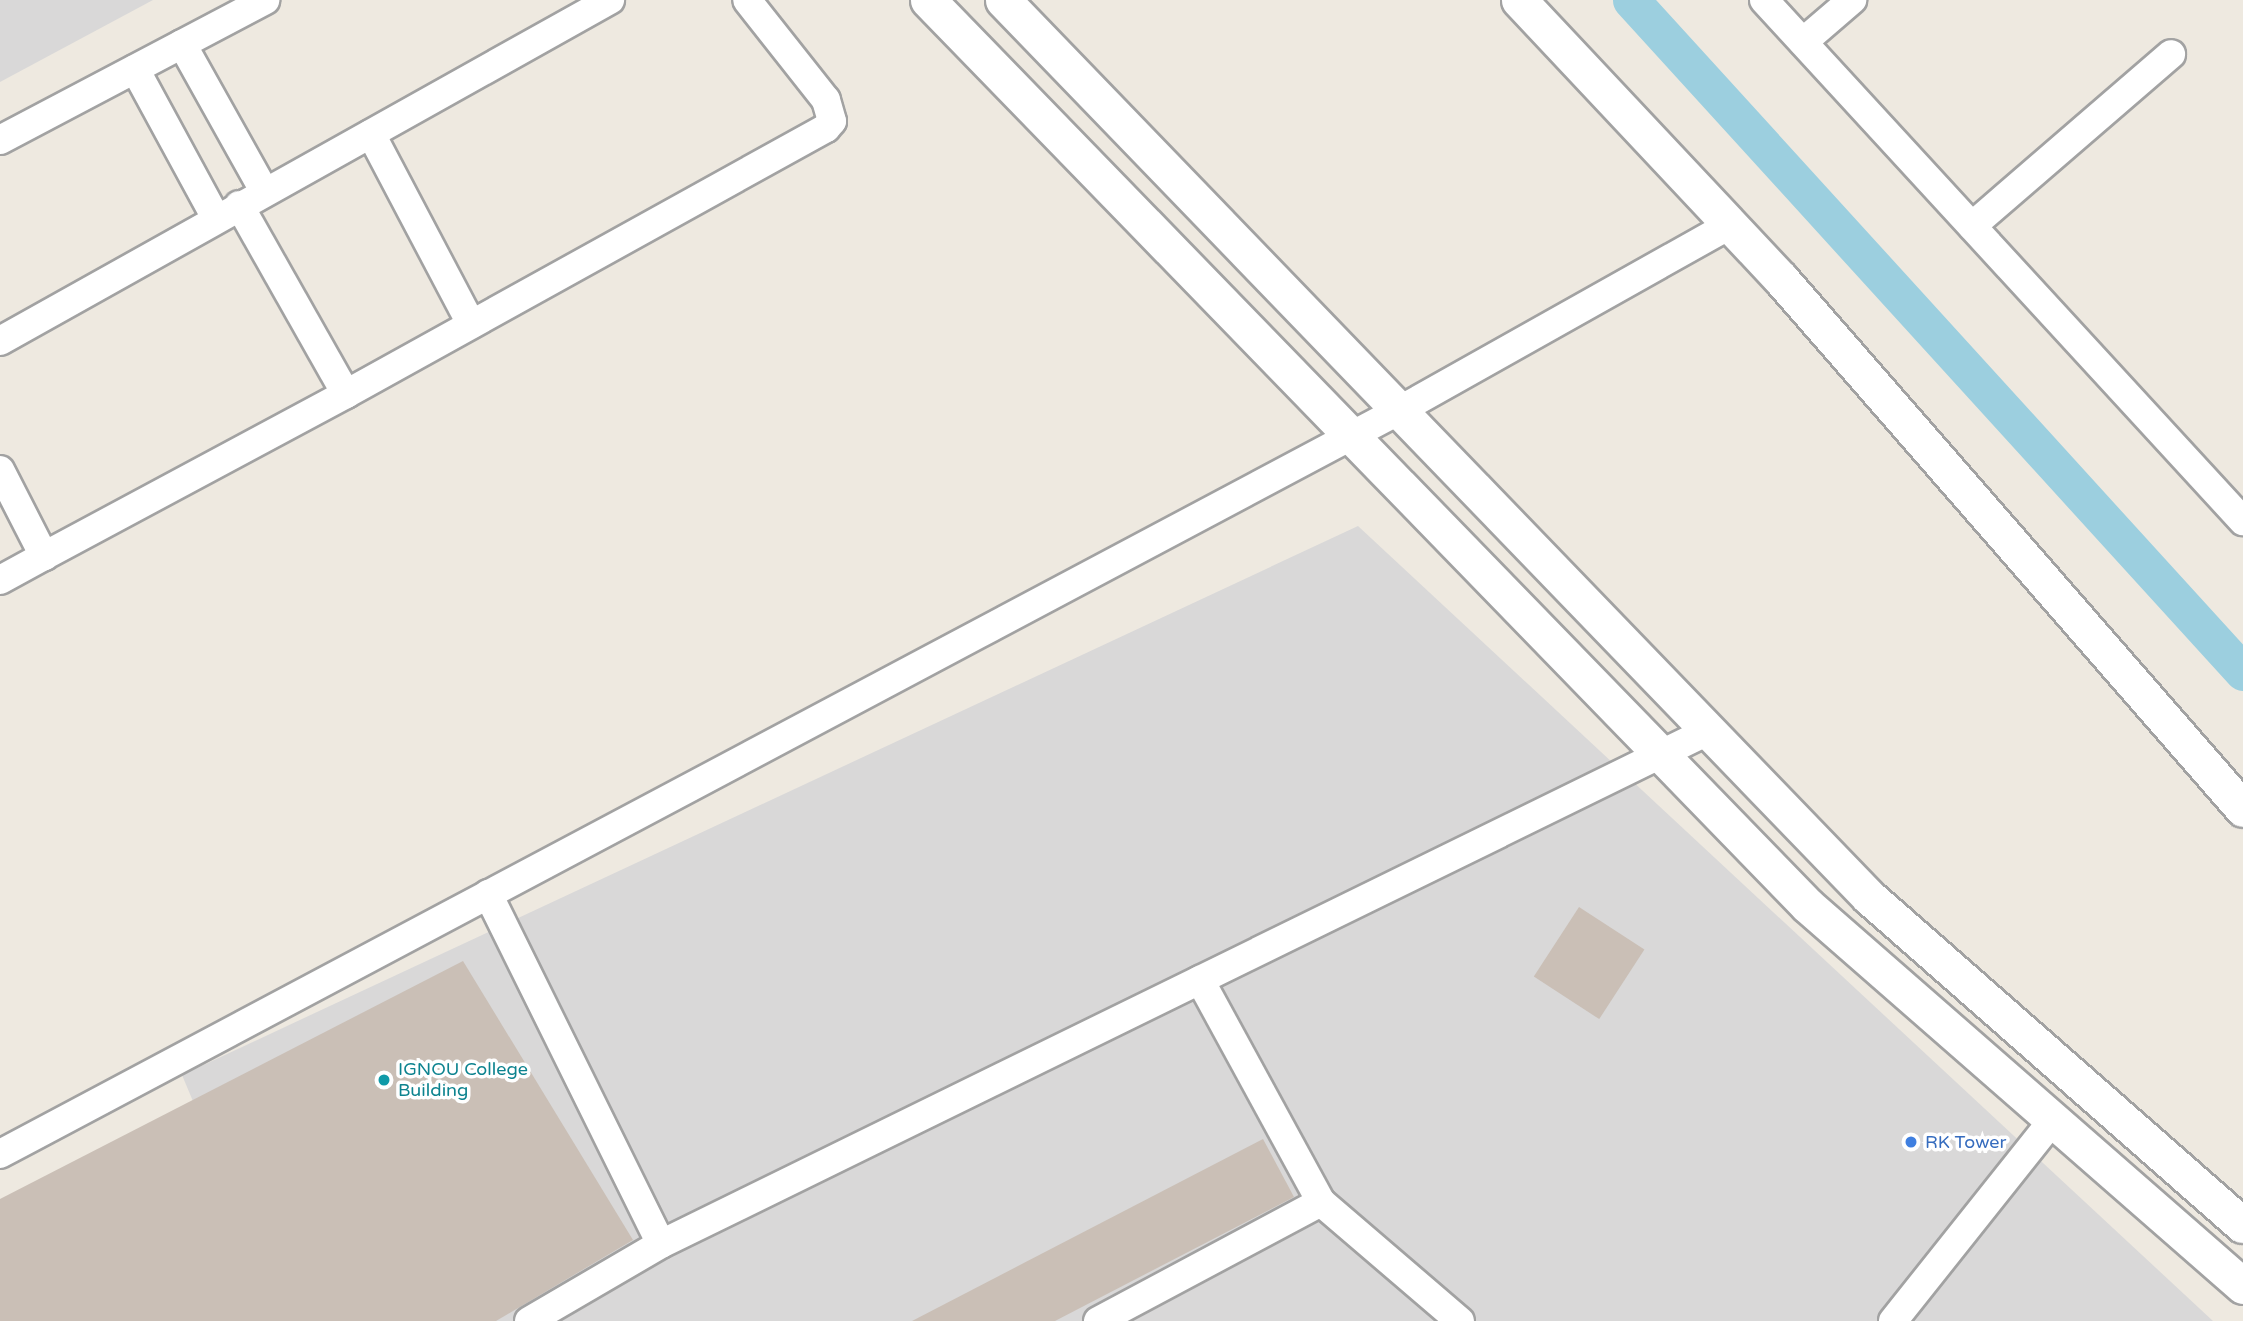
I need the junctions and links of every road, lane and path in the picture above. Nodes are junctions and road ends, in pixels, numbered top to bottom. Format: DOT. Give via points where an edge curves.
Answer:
graph roads {
  1 [pos="265,0"];
  2 [pos="610,0"];
  3 [pos="747,0"];
  4 [pos="928,0"];
  5 [pos="1003,0"];
  6 [pos="1519,0"];
  7 [pos="1765,0"];
  8 [pos="1852,0"];
  9 [pos="1803,42"];
  10 [pos="182,44"];
  11 [pos="2171,54"];
  12 [pos="135,69"];
  13 [pos="371,134"];
  14 [pos="0,140"];
  15 [pos="264,191"];
  16 [pos="228,211"];
  17 [pos="1730,225"];
  18 [pos="1972,226"];
  19 [pos="471,324"];
  20 [pos="0,341"];
  21 [pos="346,394"];
  22 [pos="1400,410"];
  23 [pos="1351,436"];
  24 [pos="0,470"];
  25 [pos="2243,521"];
  26 [pos="44,556"];
  27 [pos="0,580"];
  28 [pos="1708,731"];
  29 [pos="1660,755"];
  30 [pos="2243,809"];
  31 [pos="488,894"];
  32 [pos="1200,980"];
  33 [pos="2053,1120"];
  34 [pos="0,1154"];
  35 [pos="1321,1202"];
  36 [pos="2243,1225"];
  37 [pos="662,1244"];
  38 [pos="2243,1286"];
  39 [pos="529,1321"];
  40 [pos="1098,1321"];
  41 [pos="1460,1321"];
  42 [pos="1893,1321"];
  1 -- 10 [label="street"];
  2 -- 13 [label="street"];
  3 -- 19 [label="street" via="826,100 832,121"];
  4 -- 23 [label="street"];
  5 -- 22 [label="street"];
  6 -- 17 [label="street"];
  7 -- 9 [label="street"];
  8 -- 9 [label="street"];
  9 -- 18 [label="street"];
  10 -- 12 [label="street"];
  10 -- 15 [label="street"];
  11 -- 18 [label="street"];
  12 -- 14 [label="street"];
  12 -- 16 [label="street"];
  13 -- 15 [label="street"];
  13 -- 19 [label="street"];
  15 -- 16 [label="street"];
  16 -- 20 [label="street"];
  16 -- 21 [label="street"];
  17 -- 22 [label="street"];
  17 -- 30 [label="street"];
  18 -- 25 [label="street"];
  19 -- 21 [label="street"];
  21 -- 26 [label="street"];
  22 -- 23 [label="street"];
  22 -- 28 [label="street"];
  23 -- 29 [label="street"];
  23 -- 31 [label="street"];
  24 -- 26 [label="street"];
  26 -- 27 [label="street"];
  28 -- 29 [label="street"];
  28 -- 36 [label="street" via="1869,897"];
  29 -- 32 [label="street"];
  29 -- 33 [label="street" via="1807,905"];
  31 -- 34 [label="street"];
  31 -- 37 [label="street"];
  32 -- 35 [label="street"];
  32 -- 37 [label="street"];
  33 -- 38 [label="street"];
  33 -- 42 [label="street"];
  35 -- 40 [label="street"];
  35 -- 41 [label="street"];
  37 -- 39 [label="street"];
}
